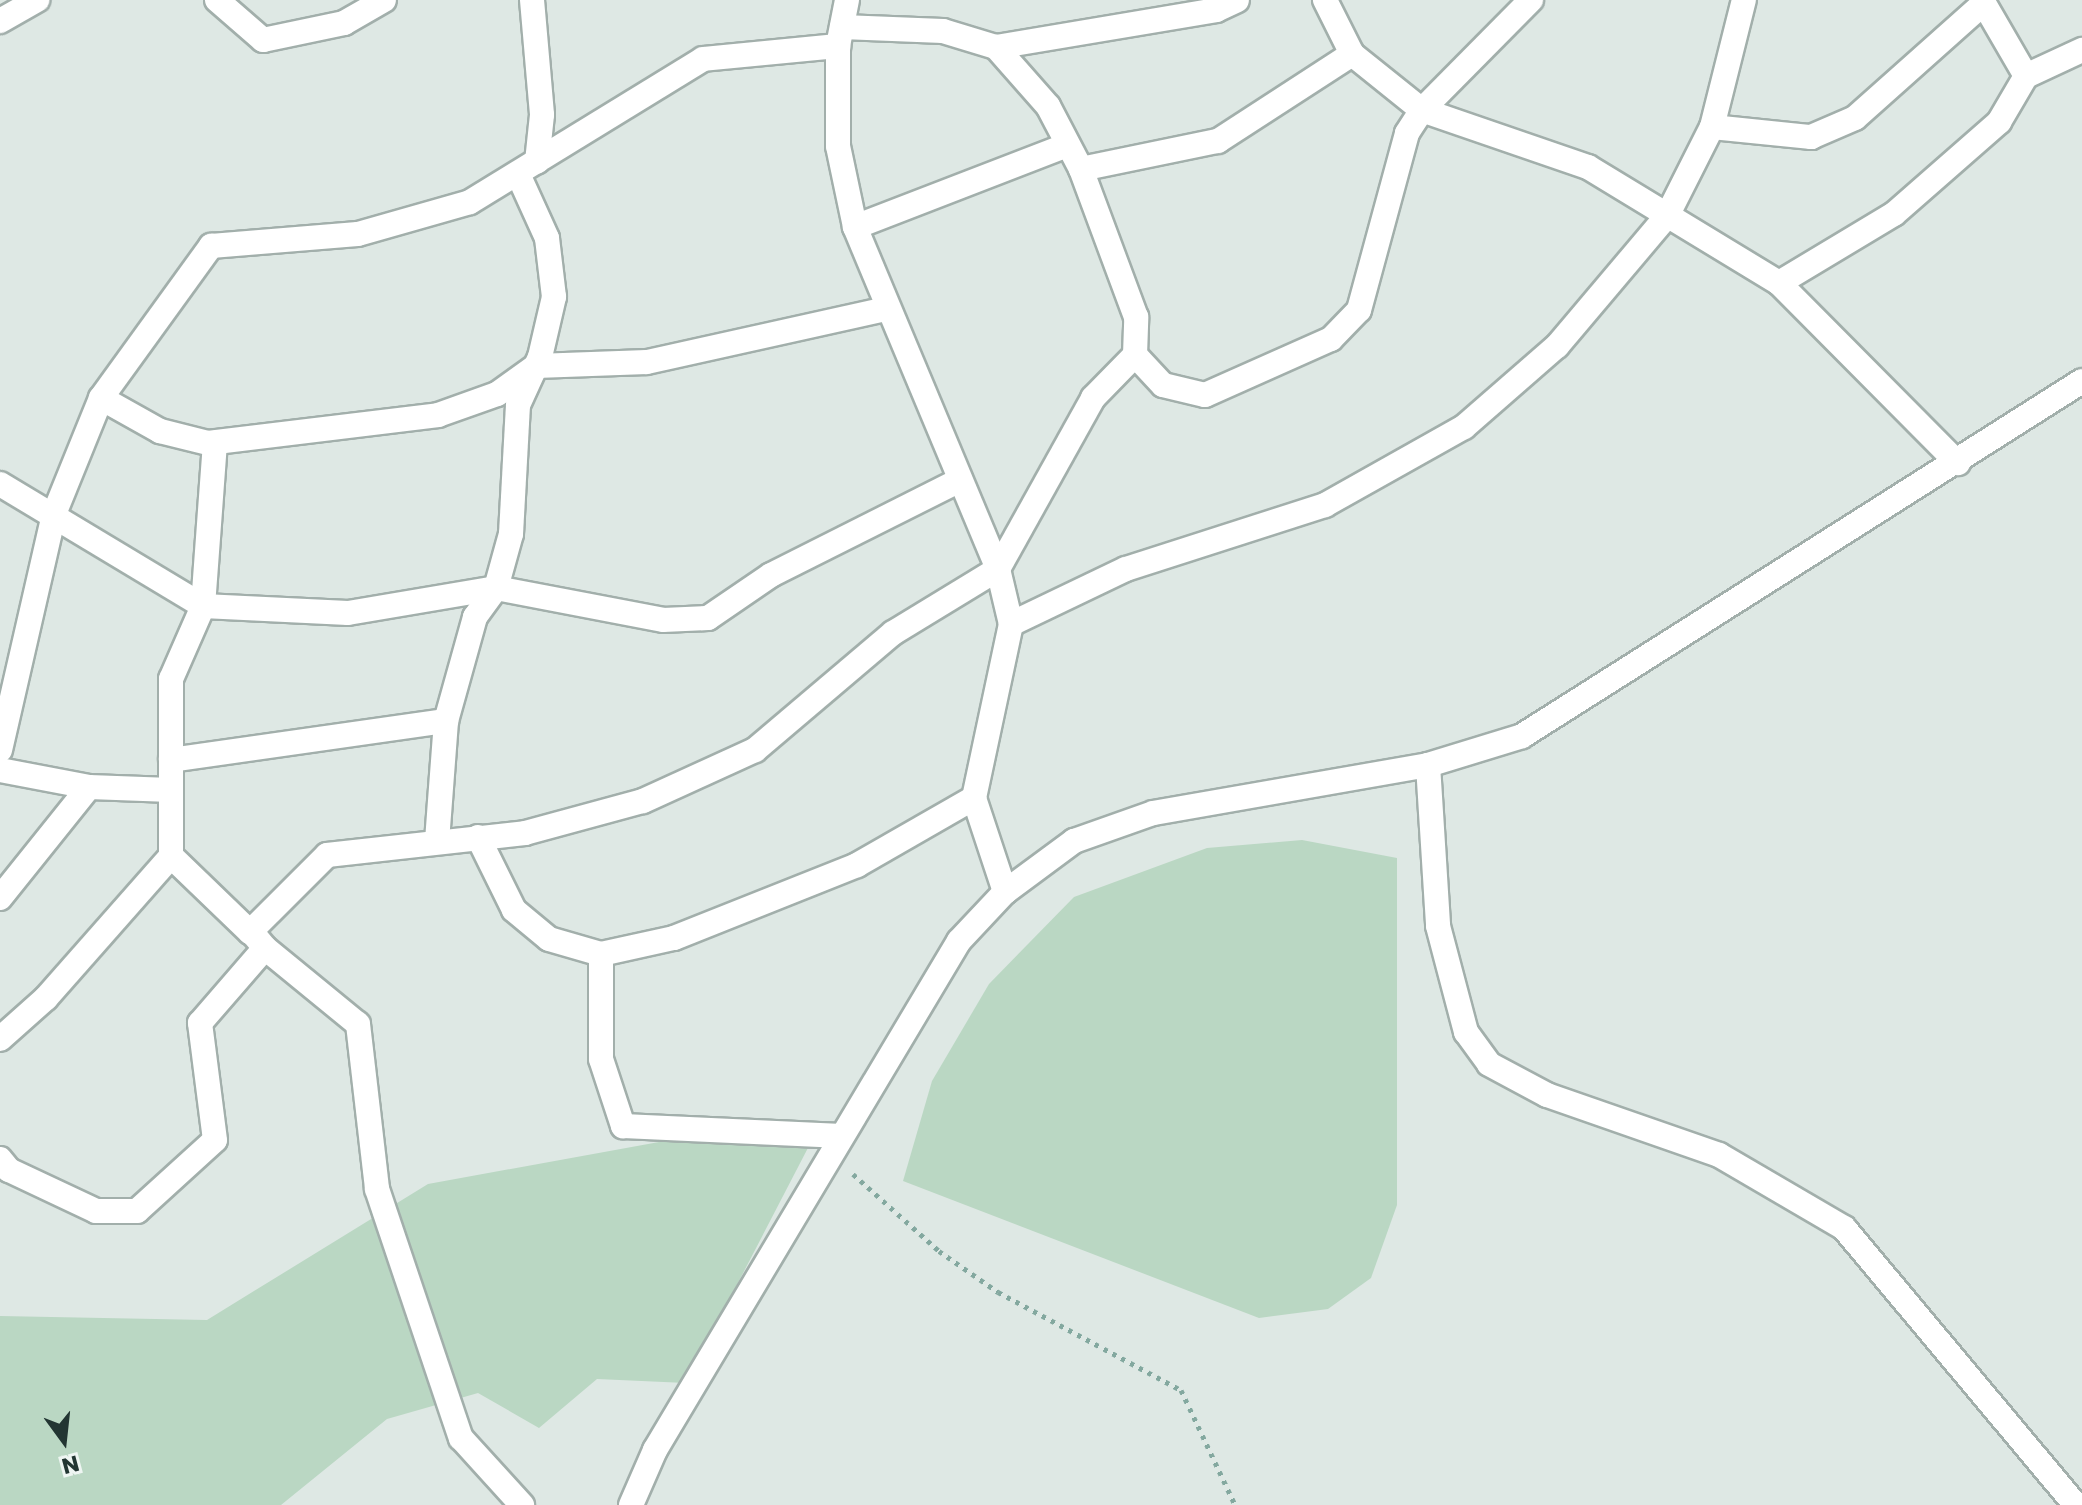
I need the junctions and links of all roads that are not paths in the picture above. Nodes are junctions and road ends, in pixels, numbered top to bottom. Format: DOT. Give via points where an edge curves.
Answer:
graph roads {
  1 [pos="37,0"];
  2 [pos="217,0"];
  3 [pos="384,0"];
  4 [pos="532,0"];
  5 [pos="847,0"];
  6 [pos="1237,0"];
  7 [pos="1325,0"];
  8 [pos="1531,0"];
  9 [pos="1744,0"];
  10 [pos="1983,2"];
  11 [pos="0,21"];
  12 [pos="840,37"];
  13 [pos="996,47"];
  14 [pos="2082,50"];
  15 [pos="1352,54"];
  16 [pos="2026,76"];
  17 [pos="1422,110"];
  18 [pos="1712,127"];
  19 [pos="1068,145"];
  20 [pos="527,168"];
  21 [pos="1081,169"];
  22 [pos="1667,216"];
  23 [pos="855,227"];
  24 [pos="1779,283"];
  25 [pos="887,309"];
  26 [pos="1135,355"];
  27 [pos="536,366"];
  28 [pos="2082,381"];
  29 [pos="101,398"];
  30 [pos="215,442"];
  31 [pos="1958,463"];
  32 [pos="958,481"];
  33 [pos="0,484"];
  34 [pos="54,514"];
  35 [pos="998,569"];
  36 [pos="496,588"];
  37 [pos="203,606"];
  38 [pos="1011,624"];
  39 [pos="446,721"];
  40 [pos="0,750"];
  41 [pos="171,760"];
  42 [pos="1428,765"];
  43 [pos="0,770"];
  44 [pos="89,787"];
  45 [pos="171,790"];
  46 [pos="974,798"];
  47 [pos="478,837"];
  48 [pos="437,841"];
  49 [pos="171,856"];
  50 [pos="1005,892"];
  51 [pos="0,898"];
  52 [pos="258,940"];
  53 [pos="601,954"];
  54 [pos="0,1039"];
  55 [pos="836,1146"];
  56 [pos="0,1159"];
  57 [pos="522,1505"];
  58 [pos="631,1505"];
  59 [pos="2076,1505"];
  1 -- 11 [label="street"];
  2 -- 3 [label="street" via="263,40 344,23"];
  4 -- 20 [label="street" via="542,115"];
  5 -- 12 [label="street"];
  6 -- 13 [label="street" via="1216,10"];
  7 -- 15 [label="street"];
  8 -- 17 [label="street"];
  9 -- 18 [label="street"];
  10 -- 16 [label="street"];
  10 -- 18 [label="street" via="1855,118 1811,137"];
  12 -- 13 [label="street" via="943,31"];
  12 -- 20 [label="street" via="703,59"];
  12 -- 23 [label="street" via="838,146"];
  13 -- 19 [label="street" via="1048,106"];
  14 -- 16 [label="street"];
  15 -- 17 [label="street"];
  15 -- 21 [label="street" via="1218,141"];
  16 -- 24 [label="street" via="1999,122 1894,214"];
  17 -- 22 [label="street" via="1588,167"];
  17 -- 26 [label="street" via="1407,133 1359,310 1331,339 1205,395 1163,385"];
  18 -- 22 [label="street"];
  19 -- 21 [label="street"];
  19 -- 23 [label="street"];
  20 -- 27 [label="street" via="547,238 554,297"];
  20 -- 29 [label="street" via="470,202 358,234 211,246"];
  21 -- 26 [label="street" via="1136,317"];
  22 -- 24 [label="street"];
  22 -- 38 [label="street" via="1557,346 1464,427 1325,505 1126,569"];
  23 -- 25 [label="street"];
  24 -- 31 [label="street"];
  25 -- 27 [label="street" via="647,362"];
  25 -- 32 [label="street"];
  26 -- 35 [label="street" via="1093,398"];
  27 -- 30 [label="street" via="497,394 438,415"];
  27 -- 36 [label="street" via="518,405 511,534"];
  28 -- 31 [label="street"];
  29 -- 30 [label="street" via="160,431"];
  29 -- 34 [label="street"];
  30 -- 37 [label="street"];
  31 -- 42 [label="street" via="1522,736"];
  32 -- 35 [label="street"];
  32 -- 36 [label="street" via="771,575 708,618 663,620"];
  33 -- 34 [label="street"];
  34 -- 37 [label="street"];
  34 -- 40 [label="street"];
  35 -- 38 [label="street"];
  35 -- 47 [label="street" via="893,633 755,750 643,801 525,833"];
  36 -- 37 [label="street" via="348,613"];
  36 -- 39 [label="street" via="475,617"];
  37 -- 41 [label="street" via="171,679"];
  38 -- 46 [label="street"];
  39 -- 41 [label="street"];
  39 -- 48 [label="street"];
  41 -- 45 [label="street"];
  42 -- 50 [label="street" via="1153,813 1074,841"];
  42 -- 59 [label="street" via="1438,926 1466,1032 1489,1064 1547,1095 1719,1155 1844,1228"];
  43 -- 44 [label="street"];
  44 -- 45 [label="street"];
  44 -- 51 [label="street"];
  45 -- 49 [label="street"];
  46 -- 50 [label="street"];
  46 -- 53 [label="street" via="857,865 674,938"];
  47 -- 48 [label="street"];
  47 -- 53 [label="street" via="514,910 549,939"];
  48 -- 52 [label="street" via="327,855"];
  49 -- 52 [label="street"];
  49 -- 54 [label="street" via="46,998"];
  50 -- 55 [label="street" via="959,941"];
  52 -- 56 [label="street" via="200,1023 215,1140 137,1211 96,1211 9,1170"];
  52 -- 57 [label="street" via="358,1024 377,1189 451,1409 461,1438"];
  53 -- 55 [label="street" via="601,1059 623,1126"];
  55 -- 58 [label="street" via="655,1450"];
}
